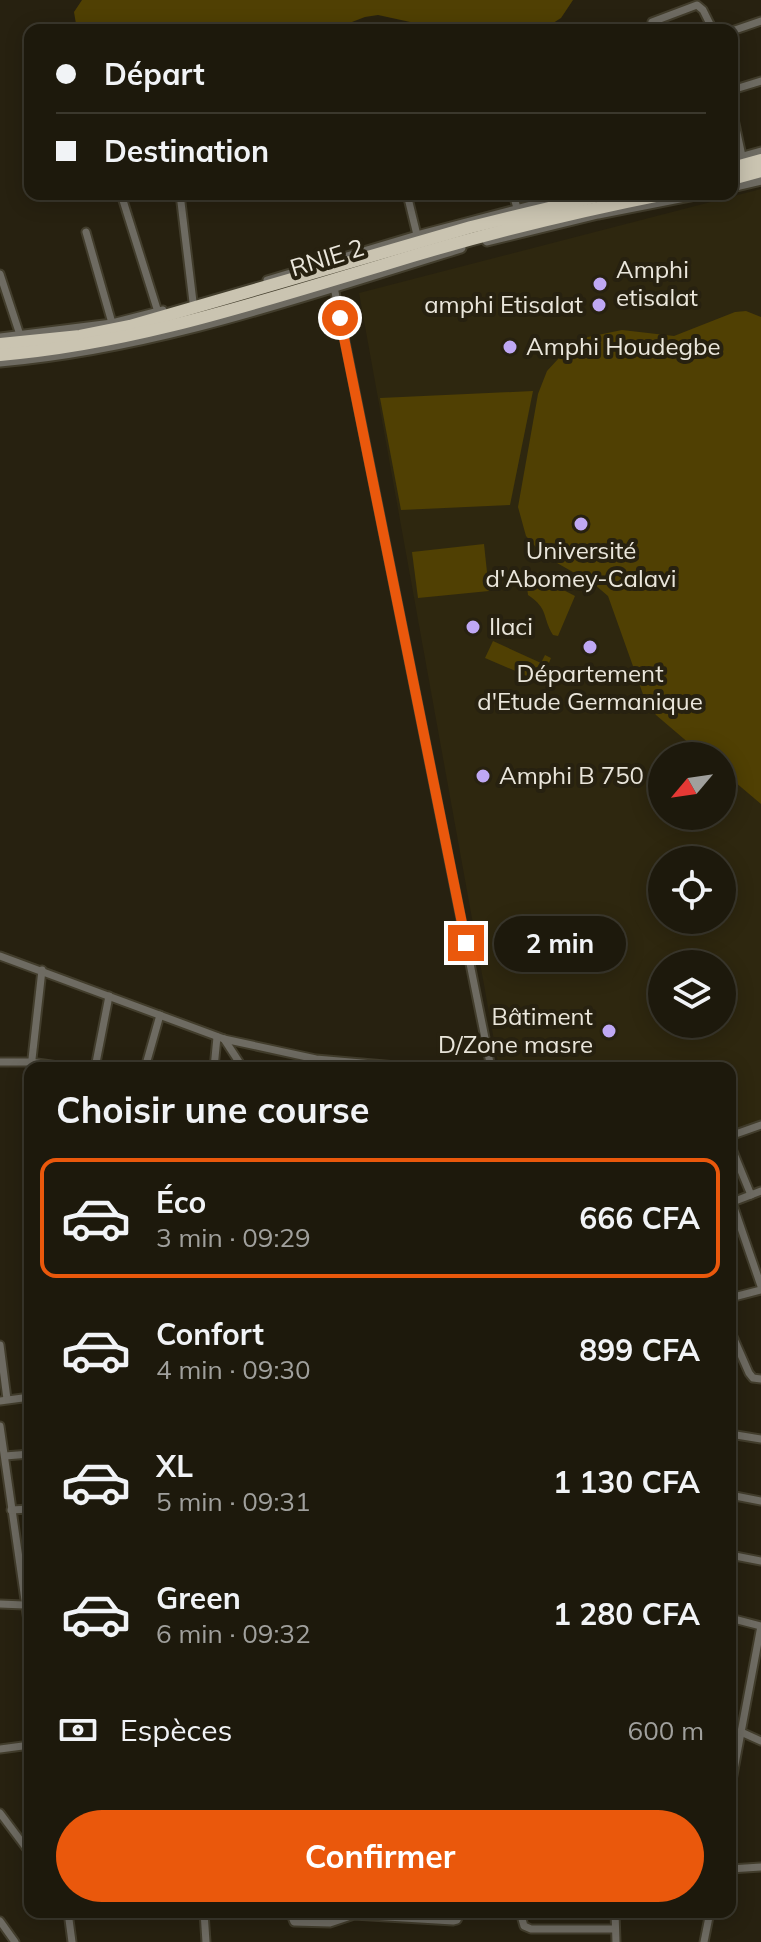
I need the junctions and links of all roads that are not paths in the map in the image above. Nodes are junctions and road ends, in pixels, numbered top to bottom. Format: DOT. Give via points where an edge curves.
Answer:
graph roads {
  1 [pos="761,21"];
  2 [pos="652,22"];
  3 [pos="710,24"];
  4 [pos="738,29"];
  5 [pos="761,81"];
  6 [pos="738,88"];
  7 [pos="738,138"];
  8 [pos="761,151"];
  9 [pos="742,156"];
  10 [pos="738,157"];
  11 [pos="761,160"];
  12 [pos="738,166"];
  13 [pos="761,171"];
  14 [pos="738,177"];
  15 [pos="761,180"];
  16 [pos="738,186"];
  17 [pos="123,200"];
  18 [pos="181,200"];
  19 [pos="408,200"];
  20 [pos="515,200"];
  21 [pos="539,200"];
  22 [pos="582,200"];
  23 [pos="637,200"];
  24 [pos="669,200"];
  25 [pos="517,208"];
  26 [pos="86,232"];
  27 [pos="417,235"];
  28 [pos="0,274"];
  29 [pos="334,287"];
  30 [pos="193,302"];
  31 [pos="158,312"];
  32 [pos="112,323"];
  33 [pos="20,335"];
  34 [pos="0,337"];
  35 [pos="0,344"];
  36 [pos="0,355"];
  37 [pos="0,362"];
  38 [pos="0,956"];
  39 [pos="42,970"];
  40 [pos="109,996"];
  41 [pos="160,1015"];
  42 [pos="221,1038"];
  43 [pos="0,1062"];
  44 [pos="30,1062"];
  45 [pos="96,1062"];
  46 [pos="147,1062"];
  47 [pos="215,1062"];
  48 [pos="239,1062"];
  49 [pos="332,1062"];
  50 [pos="490,1062"];
  51 [pos="24,1064"];
  52 [pos="761,1125"];
  53 [pos="736,1134"];
  54 [pos="736,1159"];
  55 [pos="761,1191"];
  56 [pos="751,1195"];
  57 [pos="736,1200"];
  58 [pos="736,1216"];
  59 [pos="761,1288"];
  60 [pos="736,1296"];
  61 [pos="736,1344"];
  62 [pos="0,1345"];
  63 [pos="761,1379"];
  64 [pos="24,1398"];
  65 [pos="4,1400"];
  66 [pos="0,1426"];
  67 [pos="736,1435"];
  68 [pos="761,1439"];
  69 [pos="24,1454"];
  70 [pos="5,1456"];
  71 [pos="736,1496"];
  72 [pos="761,1501"];
  73 [pos="24,1509"];
  74 [pos="11,1510"];
  75 [pos="736,1556"];
  76 [pos="761,1561"];
  77 [pos="0,1604"];
  78 [pos="24,1605"];
  79 [pos="736,1620"];
  80 [pos="757,1667"];
  81 [pos="741,1732"];
  82 [pos="759,1738"];
  83 [pos="24,1746"];
  84 [pos="0,1749"];
  85 [pos="736,1759"];
  86 [pos="0,1813"];
  87 [pos="24,1845"];
  88 [pos="761,1867"];
  89 [pos="736,1869"];
  90 [pos="69,1918"];
  91 [pos="204,1918"];
  92 [pos="292,1918"];
  93 [pos="345,1918"];
  94 [pos="404,1918"];
  95 [pos="458,1918"];
  96 [pos="522,1918"];
  97 [pos="615,1918"];
  98 [pos="709,1918"];
  99 [pos="0,1921"];
  100 [pos="614,1929"];
  101 [pos="15,1942"];
  102 [pos="72,1942"];
  103 [pos="206,1942"];
  104 [pos="616,1942"];
  105 [pos="704,1942"];
  1 -- 4 [label="street"];
  2 -- 3 [label="street" via="697,5"];
  5 -- 6 [label="street"];
  7 -- 9 [label="street"];
  8 -- 9 [label="street"];
  9 -- 10 [label="street"];
  11 -- 12 [label="highway"];
  13 -- 14 [label="highway"];
  15 -- 16 [label="street"];
  17 -- 31 [label="street"];
  18 -- 30 [label="street"];
  19 -- 27 [label="street"];
  20 -- 25 [label="street"];
  21 -- 25 [label="street"];
  22 -- 35 [label="highway, RNIE 2 / RNIE 2" via="130,326"];
  23 -- 36 [label="highway, RNIE 2 / RNIE 2" via="506,228 148,333"];
  24 -- 29 [label="street" via="474,244"];
  25 -- 27 [label="street"];
  26 -- 32 [label="street"];
  27 -- 30 [label="street"];
  28 -- 33 [label="street"];
  29 -- 37 [label="street" via="130,345"];
  29 -- 50 [label="street"];
  30 -- 31 [label="street"];
  31 -- 32 [label="street"];
  32 -- 33 [label="street"];
  33 -- 34 [label="street"];
  38 -- 39 [label="street"];
  39 -- 40 [label="street"];
  39 -- 44 [label="street"];
  40 -- 41 [label="street"];
  40 -- 45 [label="street"];
  41 -- 42 [label="street"];
  41 -- 46 [label="street"];
  42 -- 47 [label="street"];
  42 -- 48 [label="street"];
  42 -- 49 [label="street"];
  43 -- 51 [label="street"];
  52 -- 53 [label="street"];
  54 -- 56 [label="street"];
  55 -- 56 [label="street"];
  56 -- 57 [label="street"];
  58 -- 59 [label="street"];
  59 -- 60 [label="street"];
  61 -- 63 [label="street" via="749,1373"];
  62 -- 65 [label="street"];
  64 -- 65 [label="street"];
  66 -- 70 [label="street"];
  67 -- 68 [label="street"];
  69 -- 70 [label="street"];
  70 -- 74 [label="street"];
  71 -- 72 [label="street"];
  73 -- 74 [label="street"];
  74 -- 78 [label="street"];
  75 -- 76 [label="street"];
  77 -- 78 [label="street"];
  79 -- 80 [label="street" via="761,1626"];
  80 -- 81 [label="street"];
  81 -- 82 [label="street"];
  81 -- 85 [label="street"];
  83 -- 84 [label="street"];
  86 -- 87 [label="street"];
  88 -- 89 [label="street"];
  90 -- 102 [label="street"];
  91 -- 103 [label="street"];
  92 -- 93 [label="street" via="330,1923"];
  94 -- 95 [label="street"];
  96 -- 100 [label="street" via="531,1929"];
  97 -- 100 [label="street"];
  98 -- 105 [label="street"];
  99 -- 101 [label="street"];
  100 -- 104 [label="street"];
}
